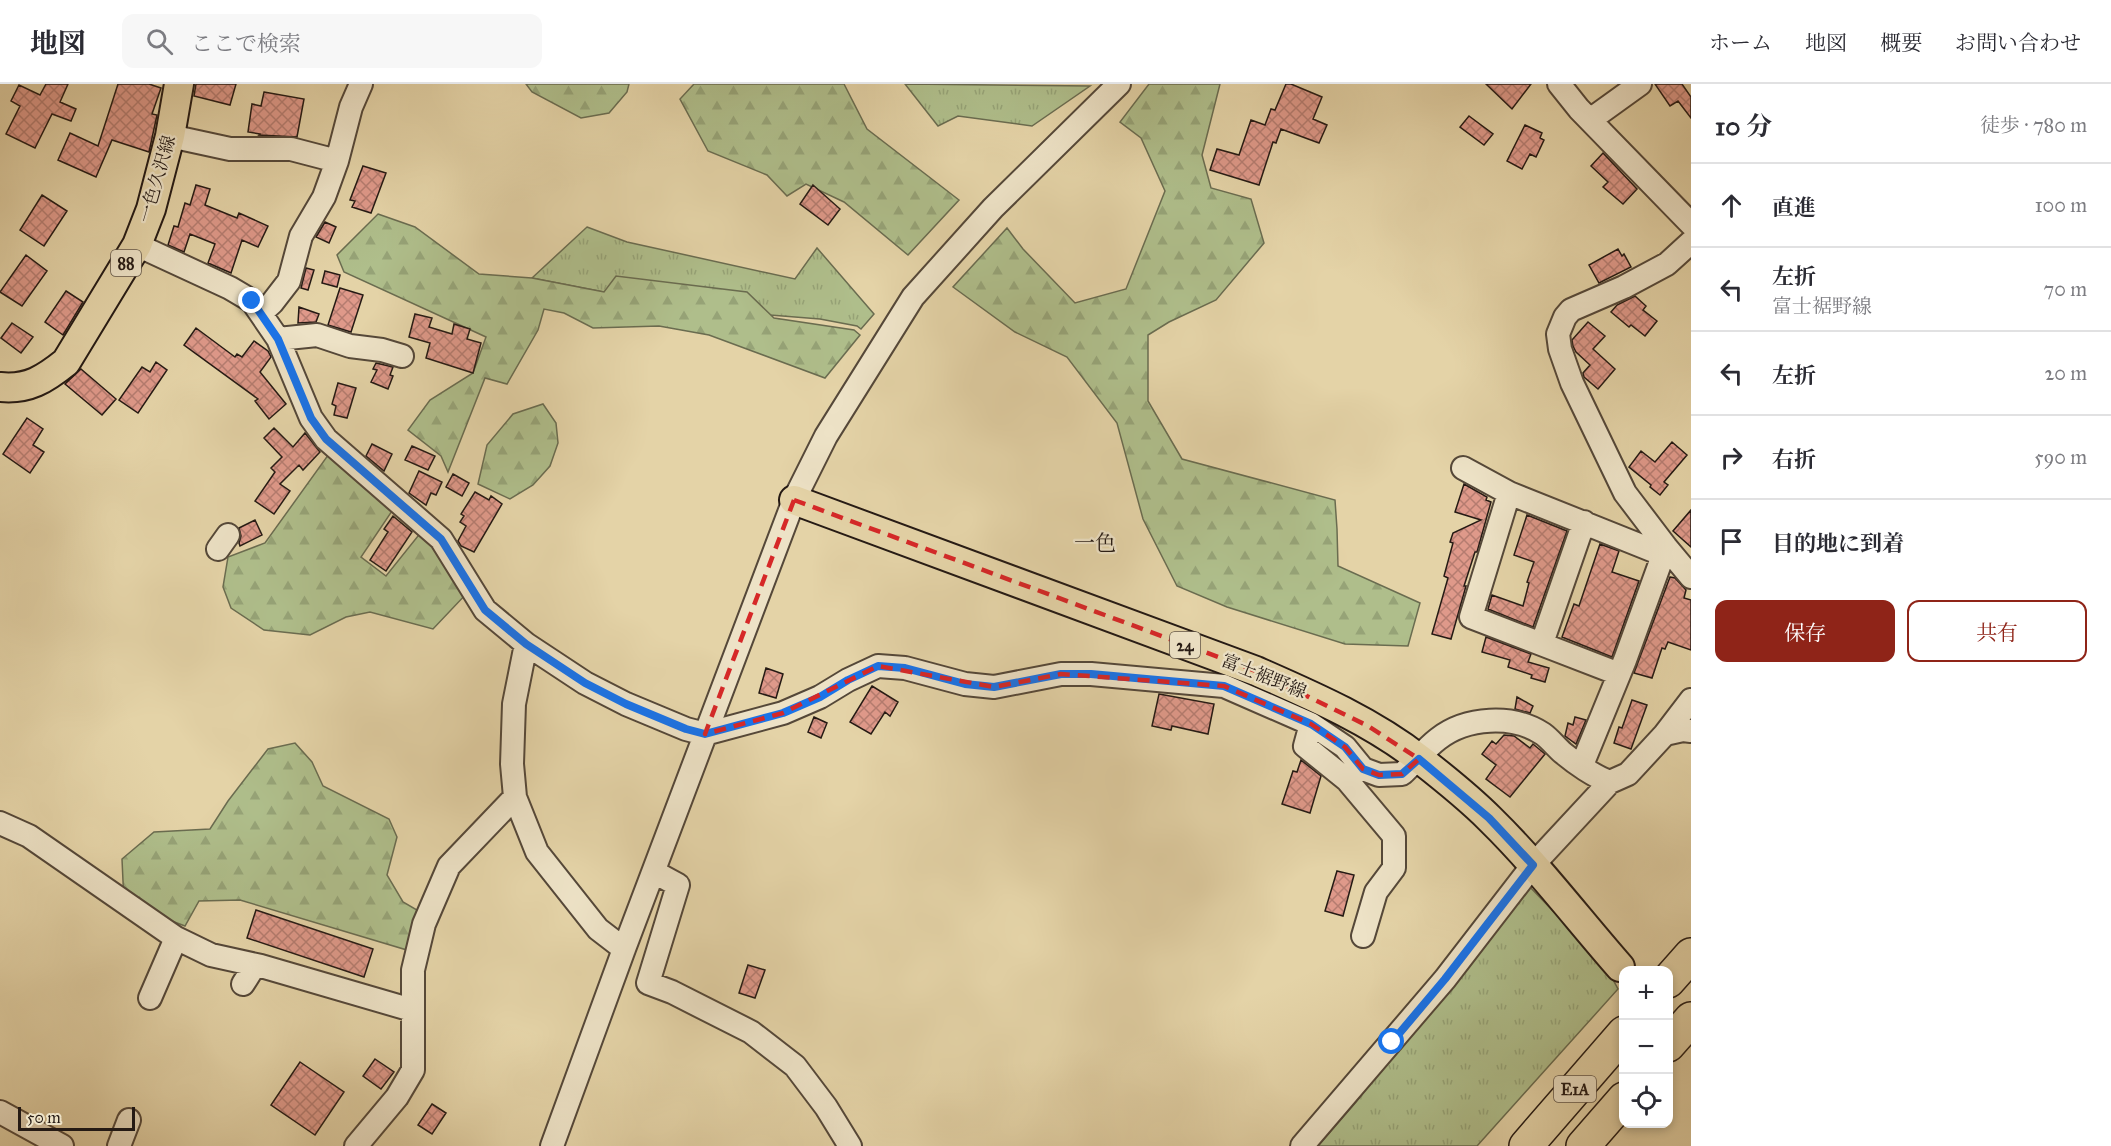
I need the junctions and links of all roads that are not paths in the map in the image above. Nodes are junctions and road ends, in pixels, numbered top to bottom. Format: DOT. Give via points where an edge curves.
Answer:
graph roads {
  1 [pos="179,84"];
  2 [pos="361,84"];
  3 [pos="1119,84"];
  4 [pos="1559,84"];
  5 [pos="1640,84"];
  6 [pos="1590,120"];
  7 [pos="170,136"];
  8 [pos="338,161"];
  9 [pos="1691,224"];
  10 [pos="1691,242"];
  11 [pos="137,245"];
  12 [pos="261,313"];
  13 [pos="278,339"];
  14 [pos="402,356"];
  15 [pos="0,387"];
  16 [pos="1463,468"];
  17 [pos="1509,493"];
  18 [pos="794,500"];
  19 [pos="1584,522"];
  20 [pos="1665,551"];
  21 [pos="1691,577"];
  22 [pos="1542,643"];
  23 [pos="526,644"];
  24 [pos="1619,674"];
  25 [pos="1691,700"];
  26 [pos="1311,724"];
  27 [pos="1691,731"];
  28 [pos="705,734"];
  29 [pos="1665,734"];
  30 [pos="1419,759"];
  31 [pos="1582,765"];
  32 [pos="1610,782"];
  33 [pos="515,797"];
  34 [pos="0,823"];
  35 [pos="1533,865"];
  36 [pos="654,872"];
  37 [pos="1363,936"];
  38 [pos="176,938"];
  39 [pos="624,949"];
  40 [pos="1691,955"];
  41 [pos="1619,966"];
  42 [pos="1673,975"];
  43 [pos="150,998"];
  44 [pos="412,1010"];
  45 [pos="1691,1019"];
  46 [pos="1619,1038"];
  47 [pos="1673,1039"];
  48 [pos="1619,1104"];
  49 [pos="0,1112"];
  50 [pos="129,1120"];
  51 [pos="62,1146"];
  52 [pos="119,1146"];
  53 [pos="356,1146"];
  54 [pos="552,1146"];
  55 [pos="850,1146"];
  56 [pos="1302,1146"];
  57 [pos="1526,1146"];
  58 [pos="1583,1146"];
  1 -- 7 [label="main road, 一色久沢線 / 88"];
  2 -- 8 [label="street" via="351,106"];
  3 -- 18 [label="street" via="993,208 913,297 826,436"];
  4 -- 6 [label="street"];
  5 -- 6 [label="street"];
  6 -- 9 [label="street"];
  7 -- 8 [label="street" via="230,149 291,148"];
  7 -- 11 [label="main road, 一色久沢線 / 88"];
  8 -- 12 [label="street" via="324,197 300,236 289,281"];
  10 -- 20 [label="street" via="1667,264 1571,310 1558,334 1572,383 1625,493"];
  11 -- 12 [label="street" via="230,288 252,301"];
  11 -- 15 [label="main road, 一色久沢線 / 88" via="66,362 34,384"];
  12 -- 13 [label="street"];
  13 -- 14 [label="street" via="317,335"];
  13 -- 23 [label="street" via="311,418 326,439 441,539 485,610"];
  16 -- 17 [label="street"];
  17 -- 19 [label="street"];
  17 -- 22 [label="street" via="1471,616"];
  18 -- 28 [label="street"];
  18 -- 30 [label="main road, 富士裾野線 / 24" via="1256,671 1340,710"];
  19 -- 20 [label="street"];
  19 -- 22 [label="street"];
  20 -- 21 [label="street"];
  20 -- 24 [label="street"];
  22 -- 24 [label="street"];
  23 -- 28 [label="street" via="585,683 626,704"];
  23 -- 33 [label="street" via="514,704"];
  24 -- 31 [label="street"];
  25 -- 29 [label="street"];
  26 -- 28 [label="street" via="1224,686 1061,674 994,687 878,666 783,713"];
  26 -- 30 [label="street" via="1345,747 1363,769 1379,775 1402,774"];
  26 -- 37 [label="street" via="1305,746 1347,780 1394,836 1394,868 1376,892"];
  27 -- 29 [label="street"];
  28 -- 36 [label="street"];
  29 -- 32 [label="street" via="1628,774"];
  30 -- 31 [label="street" via="1438,739 1463,724 1499,720 1543,734"];
  30 -- 35 [label="main road, 富士裾野線 / 24" via="1489,818"];
  31 -- 32 [label="street"];
  32 -- 35 [label="street"];
  33 -- 39 [label="street" via="537,852 598,929"];
  33 -- 44 [label="street" via="448,866 424,924 413,970"];
  34 -- 38 [label="street" via="29,836"];
  35 -- 41 [label="main road, 富士裾野線 / 24"];
  35 -- 56 [label="street" via="1445,979"];
  36 -- 39 [label="street"];
  36 -- 55 [label="street" via="678,885 648,983 751,1032 795,1066"];
  38 -- 43 [label="street"];
  38 -- 44 [label="street" via="249,974"];
  39 -- 54 [label="street"];
  40 -- 42 [label="highway"];
  44 -- 53 [label="street" via="413,1070 397,1097"];
  45 -- 47 [label="highway"];
  46 -- 57 [label="highway, E1A"];
  48 -- 58 [label="highway, E1A"];
  49 -- 51 [label="street"];
  50 -- 52 [label="street"];
}
